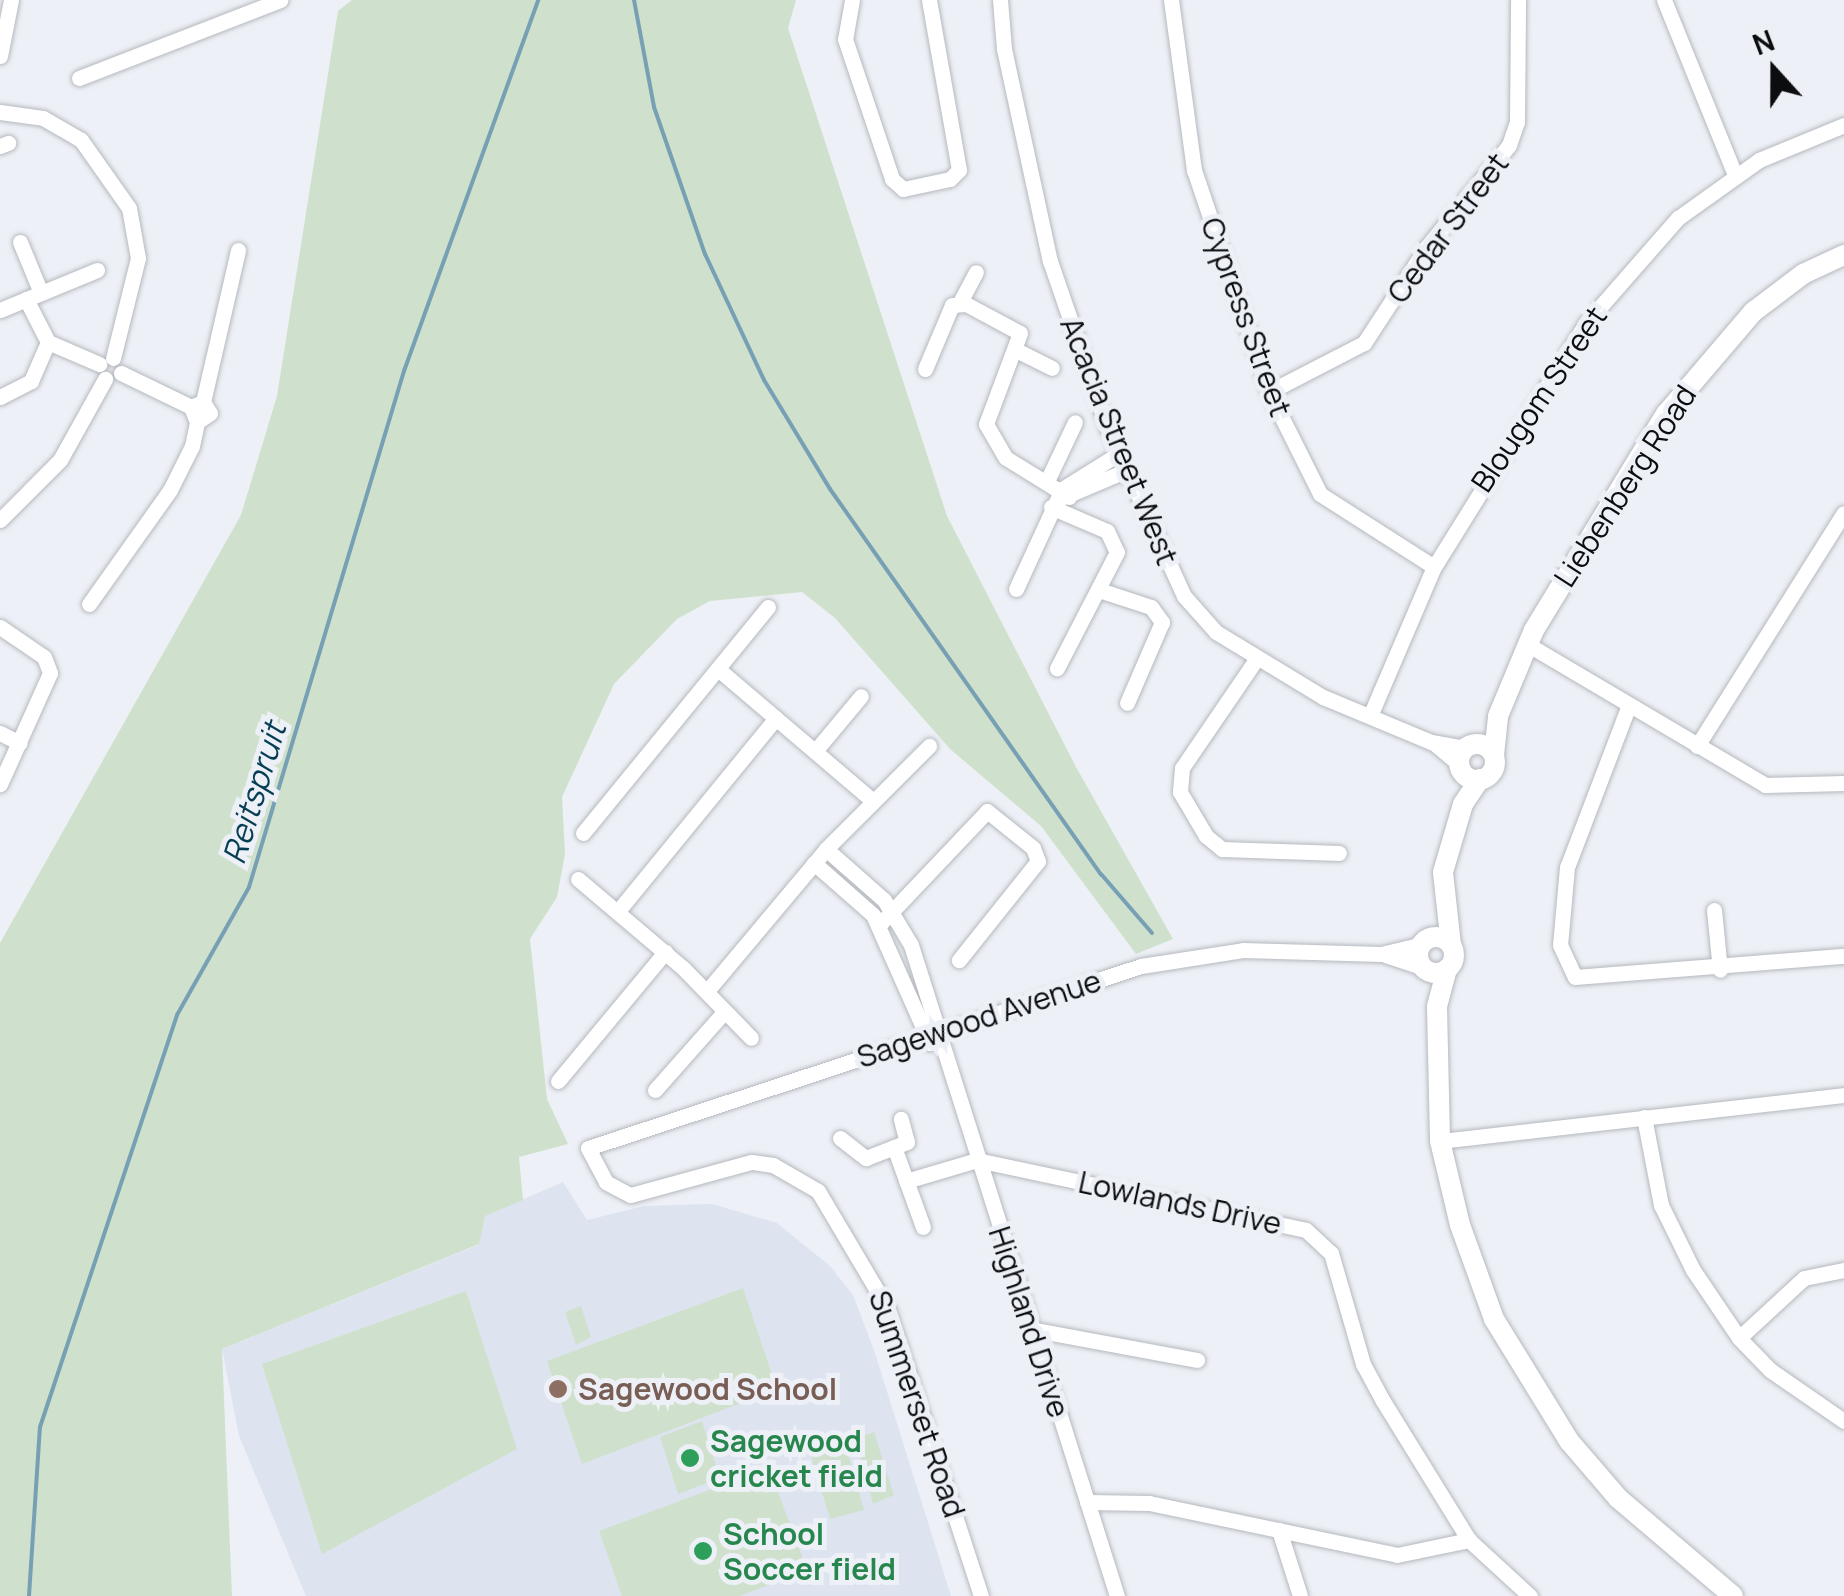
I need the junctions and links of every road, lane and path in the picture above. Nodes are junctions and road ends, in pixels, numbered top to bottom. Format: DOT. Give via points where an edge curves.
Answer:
graph roads {
  1 [pos="11,0"];
  2 [pos="280,0"];
  3 [pos="852,0"];
  4 [pos="929,0"];
  5 [pos="1000,0"];
  6 [pos="1172,0"];
  7 [pos="1518,0"];
  8 [pos="1664,0"];
  9 [pos="0,56"];
  10 [pos="79,78"];
  11 [pos="0,112"];
  12 [pos="1844,125"];
  13 [pos="1735,175"];
  14 [pos="20,242"];
  15 [pos="238,250"];
  16 [pos="1844,255"];
  17 [pos="98,270"];
  18 [pos="976,272"];
  19 [pos="33,296"];
  20 [pos="959,304"];
  21 [pos="0,310"];
  22 [pos="48,342"];
  23 [pos="1016,350"];
  24 [pos="1052,368"];
  25 [pos="109,369"];
  26 [pos="925,369"];
  27 [pos="1269,392"];
  28 [pos="0,397"];
  29 [pos="197,410"];
  30 [pos="1075,422"];
  31 [pos="1118,454"];
  32 [pos="1100,462"];
  33 [pos="1125,472"];
  34 [pos="1108,480"];
  35 [pos="1047,481"];
  36 [pos="1060,498"];
  37 [pos="1844,513"];
  38 [pos="0,520"];
  39 [pos="1828,534"];
  40 [pos="1844,546"];
  41 [pos="1434,566"];
  42 [pos="1016,589"];
  43 [pos="1099,590"];
  44 [pos="88,604"];
  45 [pos="768,607"];
  46 [pos="0,627"];
  47 [pos="1527,644"];
  48 [pos="1256,658"];
  49 [pos="1057,668"];
  50 [pos="718,669"];
  51 [pos="861,696"];
  52 [pos="1127,703"];
  53 [pos="1629,705"];
  54 [pos="1370,716"];
  55 [pos="1498,716"];
  56 [pos="776,718"];
  57 [pos="0,733"];
  58 [pos="20,743"];
  59 [pos="929,746"];
  60 [pos="1697,746"];
  61 [pos="816,750"];
  62 [pos="1467,762"];
  63 [pos="1844,783"];
  64 [pos="0,784"];
  65 [pos="872,800"];
  66 [pos="583,833"];
  67 [pos="826,848"];
  68 [pos="1339,853"];
  69 [pos="814,863"];
  70 [pos="578,879"];
  71 [pos="1442,904"];
  72 [pos="1714,910"];
  73 [pos="618,911"];
  74 [pos="894,914"];
  75 [pos="880,925"];
  76 [pos="1425,942"];
  77 [pos="1451,946"];
  78 [pos="665,952"];
  79 [pos="1381,954"];
  80 [pos="1844,956"];
  81 [pos="959,960"];
  82 [pos="1433,969"];
  83 [pos="1720,970"];
  84 [pos="707,991"];
  85 [pos="724,1012"];
  86 [pos="751,1038"];
  87 [pos="923,1039"];
  88 [pos="940,1041"];
  89 [pos="558,1081"];
  90 [pos="655,1090"];
  91 [pos="1844,1095"];
  92 [pos="1644,1117"];
  93 [pos="901,1119"];
  94 [pos="840,1138"];
  95 [pos="1440,1141"];
  96 [pos="894,1147"];
  97 [pos="588,1148"];
  98 [pos="976,1160"];
  99 [pos="906,1181"];
  100 [pos="923,1228"];
  101 [pos="1844,1270"];
  102 [pos="1030,1328"];
  103 [pos="1739,1338"];
  104 [pos="1197,1360"];
  105 [pos="1844,1421"];
  106 [pos="1087,1502"];
  107 [pos="1279,1530"];
  108 [pos="1470,1540"];
  109 [pos="981,1596"];
  110 [pos="1117,1596"];
  111 [pos="1300,1596"];
  112 [pos="1530,1596"];
  113 [pos="1733,1596"];
  1 -- 9 [label="street"];
  2 -- 10 [label="street"];
  3 -- 4 [label="street" via="845,39 892,180 903,189 950,179 960,170"];
  5 -- 31 [label="street, Acacia Street West" via="1004,49 1050,261"];
  6 -- 27 [label="street, Cypress Street" via="1194,170"];
  7 -- 27 [label="street, Cedar Street" via="1517,122 1509,145 1426,248 1364,343"];
  8 -- 13 [label="street"];
  11 -- 25 [label="street" via="43,118 81,140 128,208 138,258"];
  12 -- 13 [label="street, Blougom Street"];
  13 -- 41 [label="street, Blougom Street" via="1660,235 1577,334"];
  14 -- 19 [label="street"];
  15 -- 29 [label="street"];
  16 -- 47 [label="street, Liebenberg Road" via="1792,281 1753,312 1675,402"];
  17 -- 19 [label="street"];
  18 -- 20 [label="street"];
  19 -- 21 [label="street"];
  19 -- 22 [label="street"];
  20 -- 23 [label="street" via="1015,329 1022,339"];
  20 -- 26 [label="street" via="948,312"];
  22 -- 25 [label="street"];
  22 -- 28 [label="street" via="31,381"];
  23 -- 24 [label="street"];
  23 -- 35 [label="street" via="986,424 1006,458"];
  25 -- 29 [label="street"];
  25 -- 38 [label="street" via="60,460"];
  27 -- 41 [label="street, Cypress Street" via="1320,494"];
  29 -- 44 [label="street" via="170,490"];
  30 -- 35 [label="street"];
  31 -- 32 [label="street"];
  31 -- 33 [label="street, Acacia Street West"];
  32 -- 34 [label="street"];
  32 -- 36 [label="street"];
  33 -- 34 [label="street"];
  33 -- 48 [label="street, Acacia Street West" via="1190,604 1216,632"];
  34 -- 36 [label="street"];
  35 -- 36 [label="street"];
  36 -- 42 [label="street"];
  36 -- 43 [label="street" via="1113,536 1117,552"];
  37 -- 39 [label="street"];
  39 -- 40 [label="street"];
  39 -- 60 [label="street"];
  41 -- 54 [label="street, Blougom Street"];
  43 -- 49 [label="street"];
  43 -- 52 [label="street" via="1151,607 1162,622"];
  45 -- 50 [label="street"];
  46 -- 58 [label="street" via="44,656 50,673"];
  47 -- 53 [label="street"];
  47 -- 55 [label="street, Liebenberg Road"];
  48 -- 54 [label="street, Acacia Street West"];
  48 -- 68 [label="street" via="1182,768 1180,792 1206,836 1222,849"];
  50 -- 56 [label="street"];
  50 -- 66 [label="street"];
  51 -- 61 [label="street"];
  53 -- 60 [label="street"];
  53 -- 83 [label="street" via="1568,866 1560,945 1565,961 1575,977 1586,980"];
  54 -- 62 [label="street, Acacia Street West"];
  55 -- 62 [label="street, Liebenberg Road"];
  55 -- 62 [label="street, Liebenberg Road" via="1491,773"];
  56 -- 61 [label="street"];
  56 -- 73 [label="street"];
  57 -- 58 [label="street"];
  58 -- 64 [label="street"];
  59 -- 65 [label="street"];
  60 -- 63 [label="street" via="1773,788"];
  61 -- 65 [label="street"];
  62 -- 71 [label="street, Liebenberg Road" via="1442,872"];
  65 -- 67 [label="street"];
  67 -- 69 [label="street"];
  67 -- 74 [label="street"];
  69 -- 75 [label="street"];
  69 -- 84 [label="street"];
  70 -- 73 [label="street"];
  71 -- 76 [label="street, Liebenberg Road"];
  71 -- 77 [label="street, Liebenberg Road"];
  72 -- 83 [label="street"];
  73 -- 78 [label="street"];
  74 -- 75 [label="street"];
  74 -- 81 [label="street" via="975,818 990,812 1034,848 1038,861"];
  74 -- 88 [label="street, Highland Drive"];
  75 -- 87 [label="street"];
  76 -- 77 [label="street"];
  76 -- 79 [label="street, Sagewood Avenue"];
  76 -- 82 [label="street"];
  77 -- 82 [label="street"];
  78 -- 84 [label="street"];
  78 -- 89 [label="street"];
  79 -- 82 [label="street, Sagewood Avenue"];
  79 -- 88 [label="street, Sagewood Avenue" via="1243,950 1176,959"];
  80 -- 83 [label="street"];
  82 -- 95 [label="street"];
  84 -- 85 [label="street"];
  85 -- 86 [label="street"];
  85 -- 90 [label="street"];
  87 -- 88 [label="street, Sagewood Avenue"];
  87 -- 97 [label="street, Sagewood Avenue"];
  88 -- 98 [label="street, Highland Drive"];
  91 -- 92 [label="street"];
  92 -- 95 [label="street"];
  92 -- 103 [label="street" via="1668,1223"];
  93 -- 96 [label="street" via="908,1140"];
  94 -- 96 [label="street" via="860,1158"];
  95 -- 113 [label="street" via="1478,1283 1508,1348 1568,1442 1618,1498"];
  96 -- 99 [label="street"];
  97 -- 109 [label="street, Summerset Road" via="609,1186 630,1195 751,1162 773,1165 818,1191 888,1308"];
  98 -- 99 [label="street"];
  98 -- 102 [label="street, Highland Drive"];
  98 -- 108 [label="street, Lowlands Drive" via="1306,1230 1322,1240 1339,1274 1364,1364"];
  99 -- 100 [label="street"];
  101 -- 103 [label="street" via="1804,1278"];
  102 -- 104 [label="street"];
  102 -- 106 [label="street, Highland Drive"];
  103 -- 105 [label="street" via="1770,1370"];
  106 -- 107 [label="street" via="1148,1504"];
  106 -- 110 [label="street, Highland Drive"];
  107 -- 108 [label="street" via="1412,1556"];
  107 -- 111 [label="street"];
  108 -- 112 [label="street, Lowlands Drive"];
}
